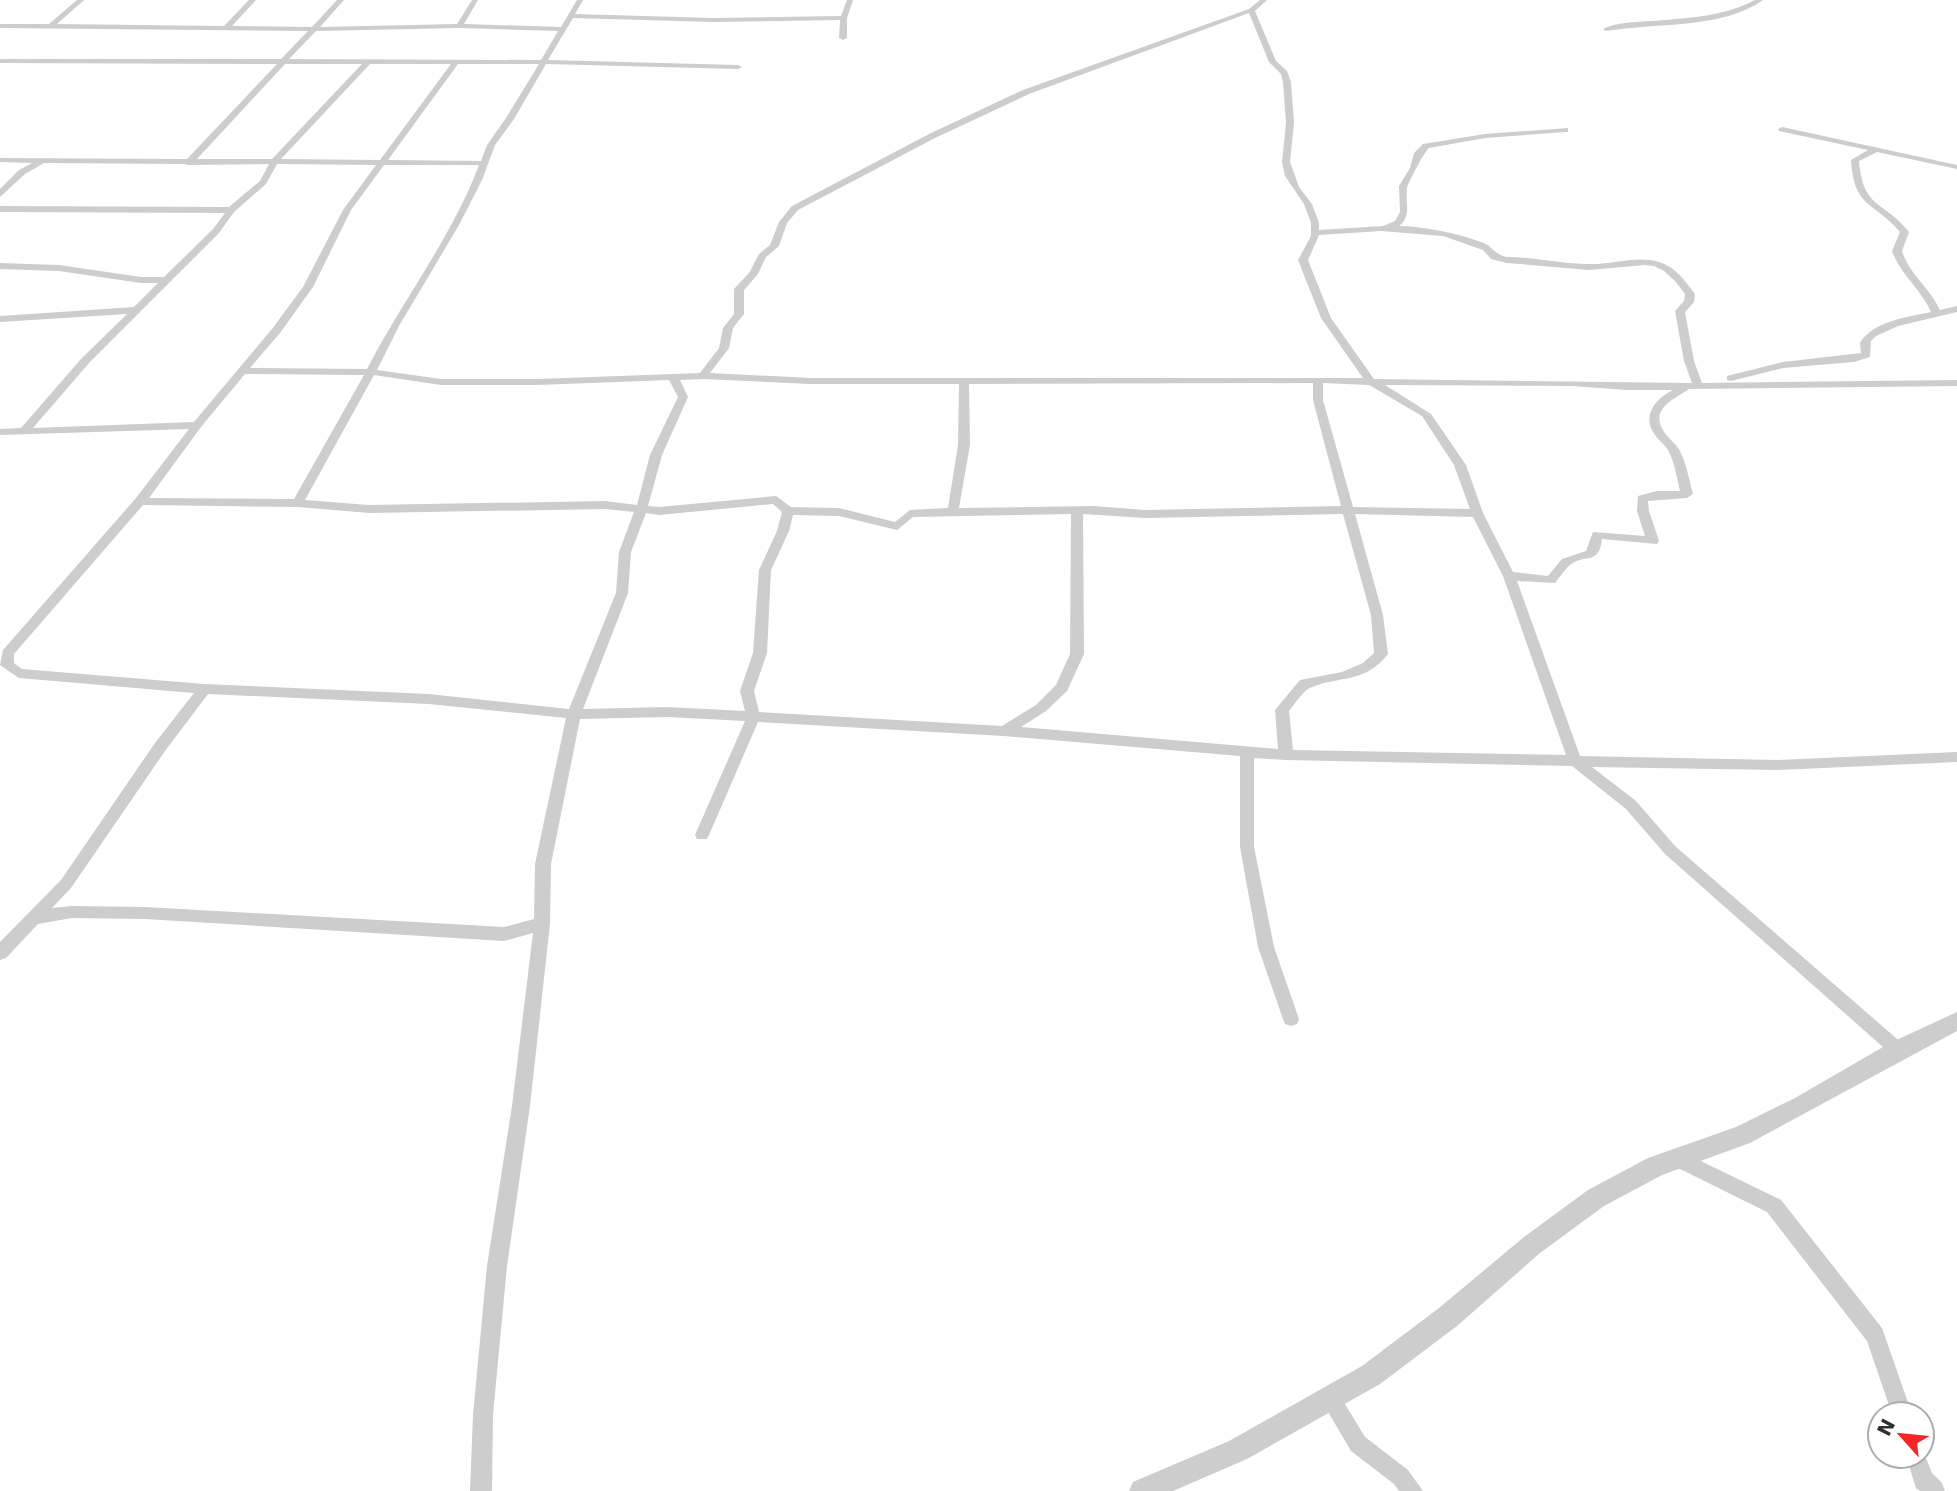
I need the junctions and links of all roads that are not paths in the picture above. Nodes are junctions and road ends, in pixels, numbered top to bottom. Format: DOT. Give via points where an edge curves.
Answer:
graph roads {
  1 [pos="81,0"];
  2 [pos="253,0"];
  3 [pos="341,0"];
  4 [pos="475,0"];
  5 [pos="580,0"];
  6 [pos="850,0"];
  7 [pos="1264,0"];
  8 [pos="1760,0"];
  9 [pos="1251,10"];
  10 [pos="570,16"];
  11 [pos="844,18"];
  12 [pos="0,26"];
  13 [pos="52,26"];
  14 [pos="459,26"];
  15 [pos="226,28"];
  16 [pos="313,29"];
  17 [pos="563,29"];
  18 [pos="1606,29"];
  19 [pos="843,38"];
  20 [pos="0,61"];
  21 [pos="456,62"];
  22 [pos="280,63"];
  23 [pos="367,63"];
  24 [pos="541,63"];
  25 [pos="738,67"];
  26 [pos="1782,129"];
  27 [pos="1565,130"];
  28 [pos="1876,149"];
  29 [pos="0,160"];
  30 [pos="44,160"];
  31 [pos="382,161"];
  32 [pos="274,162"];
  33 [pos="188,163"];
  34 [pos="482,163"];
  35 [pos="1957,167"];
  36 [pos="0,194"];
  37 [pos="0,209"];
  38 [pos="231,210"];
  39 [pos="1386,227"];
  40 [pos="1315,233"];
  41 [pos="0,266"];
  42 [pos="167,280"];
  43 [pos="1957,309"];
  44 [pos="137,310"];
  45 [pos="1937,314"];
  46 [pos="0,319"];
  47 [pos="244,371"];
  48 [pos="372,372"];
  49 [pos="703,376"];
  50 [pos="674,379"];
  51 [pos="964,380"];
  52 [pos="1318,380"];
  53 [pos="1370,381"];
  54 [pos="1957,383"];
  55 [pos="1698,385"];
  56 [pos="197,425"];
  57 [pos="0,432"];
  58 [pos="23,432"];
  59 [pos="140,500"];
  60 [pos="298,503"];
  61 [pos="641,510"];
  62 [pos="1077,510"];
  63 [pos="1346,510"];
  64 [pos="788,511"];
  65 [pos="953,512"];
  66 [pos="1477,513"];
  67 [pos="1509,576"];
  68 [pos="204,689"];
  69 [pos="574,714"];
  70 [pos="752,718"];
  71 [pos="1004,731"];
  72 [pos="1247,752"];
  73 [pos="1286,755"];
  74 [pos="1957,757"];
  75 [pos="1574,761"];
  76 [pos="702,835"];
  77 [pos="33,918"];
  78 [pos="542,924"];
  79 [pos="0,953"];
  80 [pos="1291,1019"];
  81 [pos="1955,1023"];
  82 [pos="1898,1050"];
  83 [pos="1678,1159"];
  84 [pos="1330,1398"];
  85 [pos="1897,1400"];
  86 [pos="1921,1470"];
  87 [pos="481,1491"];
  88 [pos="1142,1491"];
  89 [pos="1412,1491"];
  90 [pos="1934,1491"];
  1 -- 13 [label="street"];
  2 -- 15 [label="street"];
  3 -- 16 [label="street"];
  4 -- 14 [label="street"];
  5 -- 10 [label="street"];
  6 -- 11 [label="street"];
  7 -- 9 [label="street"];
  8 -- 18 [label="street" via="1747,9"];
  9 -- 40 [label="street" via="1273,62 1287,80 1290,123 1286,162 1295,188 1308,204"];
  9 -- 49 [label="street" via="1026,92 795,208 786,217 774,246 739,289 739,314 728,328 724,348"];
  10 -- 11 [label="street"];
  10 -- 17 [label="street"];
  11 -- 19 [label="street"];
  12 -- 13 [label="street"];
  13 -- 15 [label="street"];
  14 -- 16 [label="street"];
  14 -- 17 [label="street"];
  15 -- 16 [label="street"];
  16 -- 22 [label="street"];
  17 -- 24 [label="street"];
  20 -- 22 [label="street"];
  21 -- 23 [label="street"];
  21 -- 24 [label="street"];
  21 -- 31 [label="street"];
  22 -- 23 [label="street"];
  22 -- 33 [label="street"];
  23 -- 32 [label="street"];
  24 -- 25 [label="street"];
  24 -- 34 [label="street"];
  26 -- 28 [label="street"];
  27 -- 39 [label="street" via="1426,146 1403,186 1404,212 1399,223"];
  28 -- 35 [label="street"];
  28 -- 45 [label="street" via="1855,160 1859,191 1905,232 1896,251 1899,261 1925,290"];
  29 -- 30 [label="street"];
  30 -- 33 [label="street"];
  30 -- 36 [label="street" via="22,172"];
  31 -- 32 [label="street"];
  31 -- 34 [label="street"];
  31 -- 47 [label="street" via="347,210 308,288"];
  32 -- 33 [label="street"];
  32 -- 38 [label="street" via="262,182"];
  34 -- 48 [label="street" via="455,225"];
  37 -- 38 [label="street"];
  38 -- 42 [label="street"];
  39 -- 40 [label="street"];
  39 -- 55 [label="street" via="1447,233 1507,260 1592,267 1638,260 1669,268 1690,294 1680,312"];
  40 -- 53 [label="street" via="1303,260 1306,274 1326,318"];
  41 -- 42 [label="street"];
  42 -- 44 [label="street"];
  43 -- 45 [label="street"];
  44 -- 46 [label="street"];
  44 -- 58 [label="street"];
  45 -- 55 [label="street" via="1868,335 1866,355 1854,359 1783,365"];
  47 -- 48 [label="street"];
  47 -- 56 [label="street"];
  48 -- 50 [label="street" via="441,382"];
  48 -- 60 [label="street"];
  49 -- 50 [label="street"];
  49 -- 51 [label="street"];
  50 -- 61 [label="street" via="683,397 656,455"];
  51 -- 52 [label="street"];
  51 -- 65 [label="street" via="964,445"];
  52 -- 53 [label="street"];
  52 -- 63 [label="street" via="1318,400"];
  53 -- 55 [label="street"];
  53 -- 66 [label="street" via="1426,414 1460,465"];
  54 -- 55 [label="street"];
  55 -- 67 [label="street" via="1669,393 1655,410 1653,421 1661,437 1672,445 1687,494 1642,499 1653,541 1597,535 1596,548 1589,556 1568,560 1551,580"];
  56 -- 58 [label="street"];
  56 -- 59 [label="street"];
  57 -- 58 [label="street"];
  59 -- 60 [label="street"];
  59 -- 68 [label="street" via="8,653 7,665 19,673"];
  60 -- 61 [label="street" via="369,509 606,505"];
  61 -- 64 [label="street" via="776,500"];
  61 -- 69 [label="street" via="625,552 622,593"];
  62 -- 63 [label="street" via="1145,514"];
  62 -- 65 [label="street"];
  62 -- 71 [label="street" via="1077,654 1062,688 1041,708"];
  63 -- 66 [label="street"];
  63 -- 73 [label="street" via="1377,615 1381,654 1368,666 1344,676 1305,683 1282,710"];
  64 -- 65 [label="street" via="839,512 897,526 910,514"];
  64 -- 70 [label="street" via="765,570 760,653 747,691"];
  66 -- 67 [label="street"];
  67 -- 75 [label="street"];
  68 -- 69 [label="street" via="429,699"];
  68 -- 77 [label="street" via="66,884"];
  69 -- 70 [label="street" via="667,712"];
  69 -- 78 [label="street" via="543,864"];
  70 -- 71 [label="street"];
  70 -- 76 [label="street"];
  71 -- 72 [label="street"];
  72 -- 73 [label="street"];
  72 -- 80 [label="street" via="1247,847 1266,947"];
  73 -- 75 [label="street"];
  74 -- 75 [label="street" via="1777,765"];
  75 -- 82 [label="street" via="1631,804 1670,850"];
  77 -- 78 [label="street" via="72,912 145,913 504,934"];
  77 -- 79 [label="street"];
  78 -- 87 [label="street" via="497,1266"];
  81 -- 82 [label="street"];
  82 -- 83 [label="street" via="1742,1136"];
  83 -- 84 [label="street" via="1596,1198 1448,1317"];
  83 -- 85 [label="street" via="1774,1206 1875,1335"];
  84 -- 88 [label="street" via="1238,1450"];
  84 -- 89 [label="street" via="1358,1444"];
  86 -- 90 [label="street"];
}
